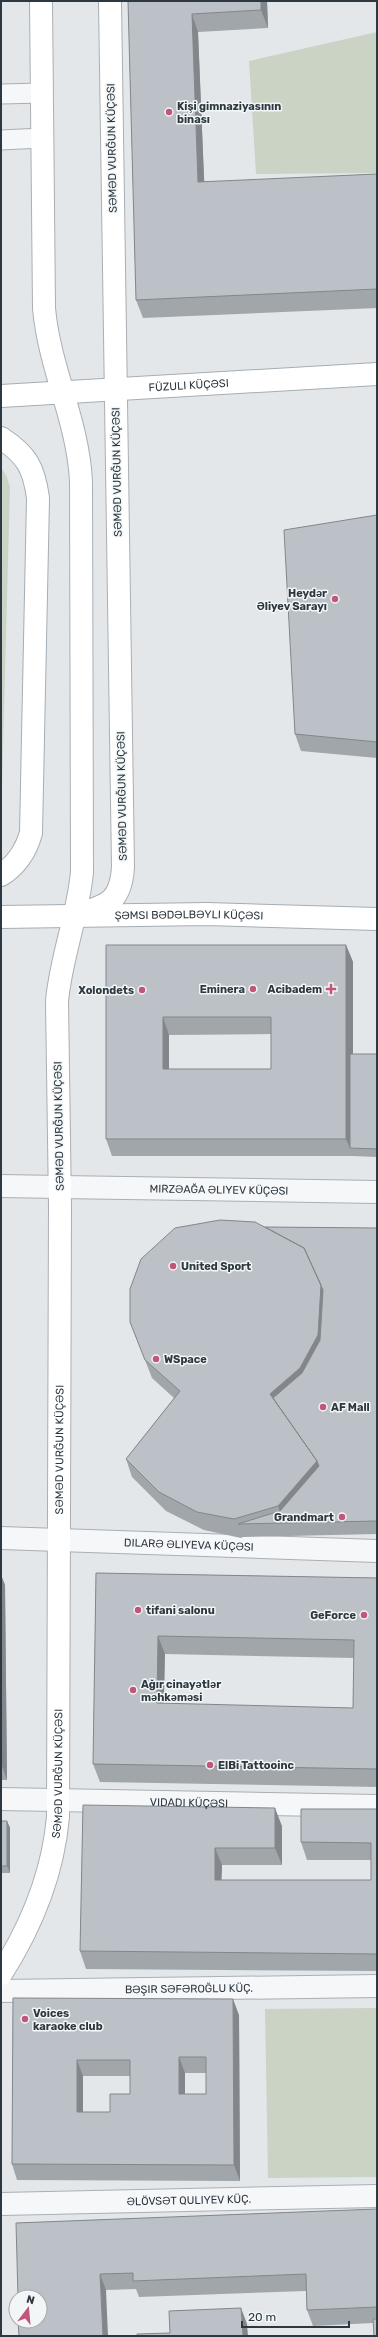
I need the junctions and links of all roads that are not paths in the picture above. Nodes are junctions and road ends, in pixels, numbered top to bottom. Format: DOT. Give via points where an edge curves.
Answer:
graph roads {
  1 [pos="40,1"];
  2 [pos="110,1"];
  3 [pos="42,92"];
  4 [pos="1,94"];
  5 [pos="42,138"];
  6 [pos="1,140"];
  7 [pos="377,374"];
  8 [pos="116,388"];
  9 [pos="63,392"];
  10 [pos="1,396"];
  11 [pos="1,438"];
  12 [pos="1,875"];
  13 [pos="75,915"];
  14 [pos="1,917"];
  15 [pos="377,919"];
  16 [pos="1,1186"];
  17 [pos="60,1187"];
  18 [pos="377,1192"];
  19 [pos="1,1538"];
  20 [pos="60,1539"];
  21 [pos="377,1551"];
  22 [pos="1,1799"];
  23 [pos="59,1800"];
  24 [pos="377,1806"];
  25 [pos="1,1974"];
  26 [pos="377,1986"];
  27 [pos="1,1991"];
  28 [pos="377,2196"];
  29 [pos="1,2204"];
  1 -- 3 [label="main road, SƏMƏD VURĞUN KÜÇƏSI"];
  2 -- 8 [label="main road, SƏMƏD VURĞUN KÜÇƏSI"];
  3 -- 4 [label="lane"];
  3 -- 5 [label="main road, SƏMƏD VURĞUN KÜÇƏSI"];
  5 -- 6 [label="lane"];
  5 -- 9 [label="main road, SƏMƏD VURĞUN KÜÇƏSI" via="44,308 48,339"];
  7 -- 8 [label="main road, FÜZULI KÜÇƏSI"];
  8 -- 9 [label="main road, FÜZULI KÜÇƏSI"];
  8 -- 13 [label="main road, SƏMƏD VURĞUN KÜÇƏSI" via="122,878 120,889 112,901 103,907"];
  9 -- 10 [label="main road, FÜZULI KÜÇƏSI"];
  9 -- 13 [label="main road, SƏMƏD VURĞUN KÜÇƏSI" via="77,439 81,480 83,844 80,889"];
  11 -- 12 [label="main road" via="28,461 35,475 38,498 31,833 26,848 17,862"];
  13 -- 14 [label="main road, ŞƏMSI BƏDƏLBƏYLI KÜÇƏSI"];
  13 -- 15 [label="main road, ŞƏMSI BƏDƏLBƏYLI KÜÇƏSI" via="207,914"];
  13 -- 17 [label="main road, SƏMƏD VURĞUN KÜÇƏSI" via="61,971 58,1001"];
  16 -- 17 [label="street, MIRZƏAĞA ƏLIYEV KÜÇƏSI"];
  17 -- 18 [label="street, MIRZƏAĞA ƏLIYEV KÜÇƏSI"];
  17 -- 20 [label="main road, SƏMƏD VURĞUN KÜÇƏSI"];
  19 -- 20 [label="street, DILARƏ ƏLIYEVA KÜÇƏSI"];
  20 -- 21 [label="street, DILARƏ ƏLIYEVA KÜÇƏSI"];
  20 -- 23 [label="main road, SƏMƏD VURĞUN KÜÇƏSI"];
  22 -- 23 [label="street, VIDADI KÜÇƏSI"];
  23 -- 24 [label="street, VIDADI KÜÇƏSI"];
  23 -- 25 [label="main road, SƏMƏD VURĞUN KÜÇƏSI" via="57,1830 44,1886 29,1926"];
  26 -- 27 [label="street, BƏŞIR SƏFƏROĞLU KÜÇ."];
  28 -- 29 [label="street, ƏLÖVSƏT QULIYEV KÜÇ."];
}
